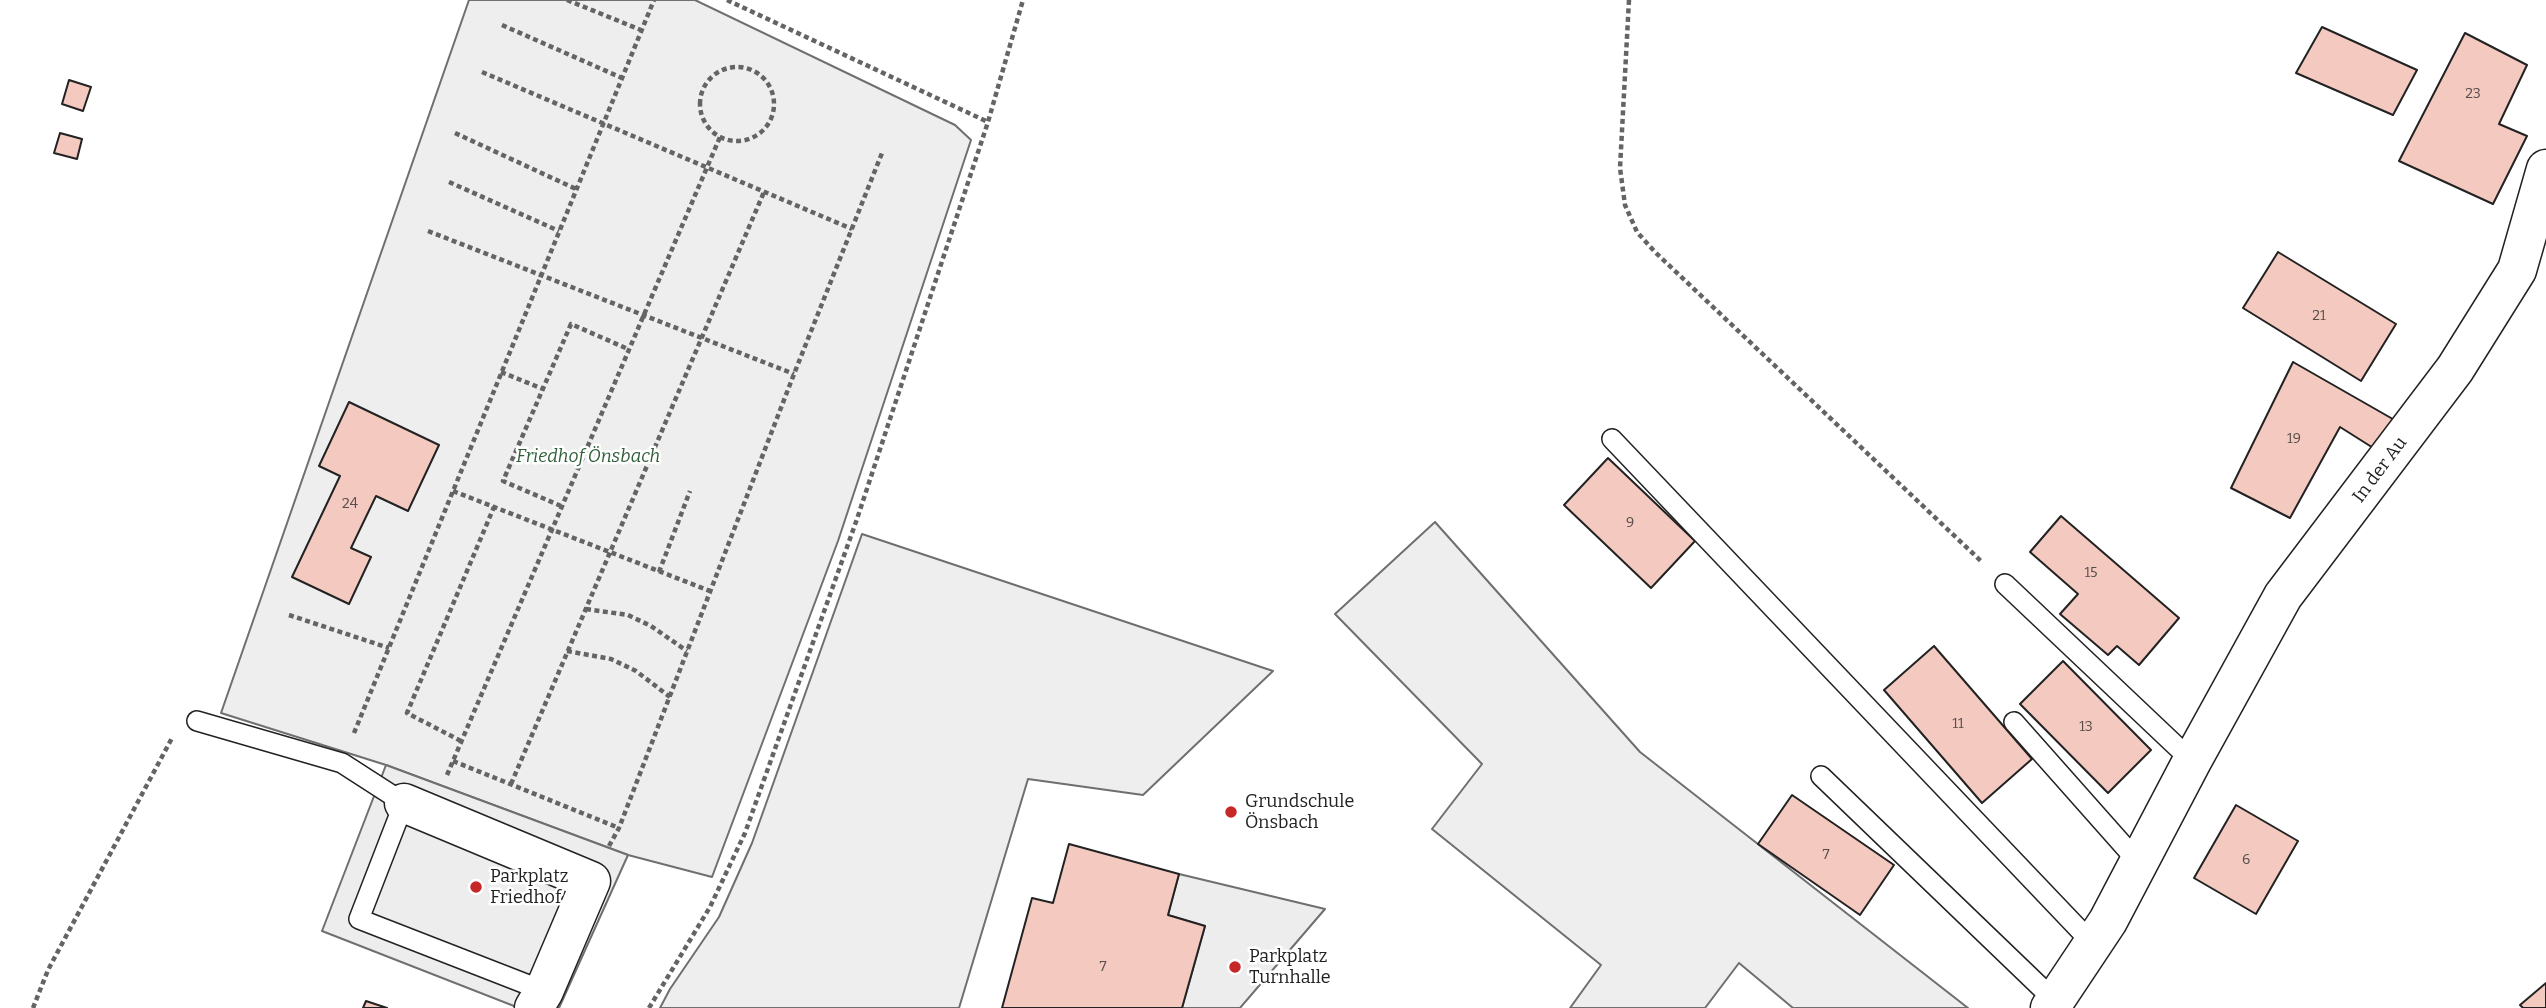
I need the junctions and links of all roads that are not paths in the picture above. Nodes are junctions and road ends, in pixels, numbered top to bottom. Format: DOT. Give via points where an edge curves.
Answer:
graph roads {
  1 [pos="2546,169"];
  2 [pos="1612,439"];
  3 [pos="2005,584"];
  4 [pos="197,721"];
  5 [pos="2014,722"];
  6 [pos="2192,761"];
  7 [pos="1821,776"];
  8 [pos="417,809"];
  9 [pos="2139,863"];
  10 [pos="2094,944"];
  11 [pos="539,1000"];
  12 [pos="2052,1005"];
  1 -- 6 [label="street, In der Au" via="2516,270 2455,369 2283,596"];
  2 -- 10 [label="lane"];
  3 -- 6 [label="lane"];
  4 -- 8 [label="lane" via="342,762"];
  5 -- 9 [label="lane"];
  6 -- 9 [label="street, In der Au"];
  7 -- 12 [label="lane"];
  8 -- 11 [label="street" via="591,881"];
  8 -- 11 [label="lane" via="359,919"];
  9 -- 10 [label="street, In der Au"];
  10 -- 12 [label="street, In der Au"];
}
